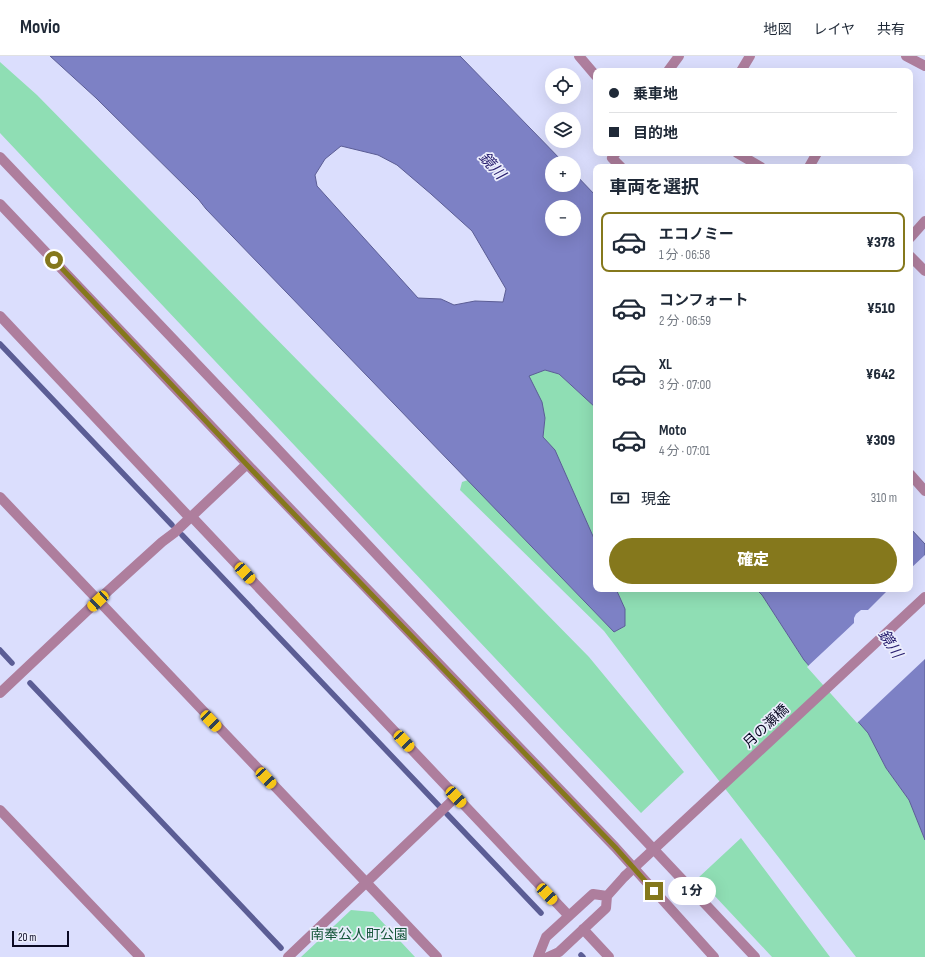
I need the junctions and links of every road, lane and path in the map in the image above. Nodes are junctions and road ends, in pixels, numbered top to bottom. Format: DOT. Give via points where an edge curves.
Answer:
graph roads {
  1 [pos="579,56"];
  2 [pos="679,56"];
  3 [pos="750,56"];
  4 [pos="906,56"];
  5 [pos="925,66"];
  6 [pos="670,68"];
  7 [pos="743,68"];
  8 [pos="593,72"];
  9 [pos="614,156"];
  10 [pos="742,156"];
  11 [pos="0,157"];
  12 [pos="618,164"];
  13 [pos="756,164"];
  14 [pos="0,204"];
  15 [pos="925,221"];
  16 [pos="913,235"];
  17 [pos="913,259"];
  18 [pos="925,271"];
  19 [pos="0,316"];
  20 [pos="247,464"];
  21 [pos="913,477"];
  22 [pos="925,490"];
  23 [pos="0,497"];
  24 [pos="191,517"];
  25 [pos="925,597"];
  26 [pos="98,601"];
  27 [pos="0,693"];
  28 [pos="456,797"];
  29 [pos="0,810"];
  30 [pos="366,883"];
  31 [pos="607,896"];
  32 [pos="569,916"];
  33 [pos="583,929"];
  34 [pos="703,945"];
  35 [pos="140,957"];
  36 [pos="288,957"];
  37 [pos="437,957"];
  38 [pos="538,957"];
  39 [pos="548,957"];
  40 [pos="609,957"];
  41 [pos="705,957"];
  42 [pos="714,957"];
  43 [pos="756,957"];
  1 -- 8 [label="street"];
  2 -- 6 [label="street"];
  3 -- 7 [label="street"];
  4 -- 5 [label="street"];
  9 -- 12 [label="street" via="612,158"];
  10 -- 13 [label="street"];
  11 -- 43 [label="street"];
  14 -- 20 [label="street"];
  15 -- 16 [label="street"];
  17 -- 18 [label="street"];
  19 -- 24 [label="street"];
  20 -- 24 [label="street"];
  20 -- 34 [label="street" via="615,847"];
  21 -- 22 [label="street"];
  23 -- 26 [label="street"];
  24 -- 26 [label="street"];
  24 -- 28 [label="street"];
  25 -- 31 [label="street, 月の瀬橋, bridge" via="625,876"];
  26 -- 27 [label="street"];
  26 -- 30 [label="street"];
  28 -- 30 [label="street"];
  28 -- 32 [label="street"];
  29 -- 35 [label="street"];
  30 -- 36 [label="street"];
  30 -- 37 [label="street"];
  31 -- 32 [label="street" via="593,894"];
  31 -- 33 [label="street" via="606,908"];
  32 -- 38 [label="street" via="546,938"];
  33 -- 39 [label="street" via="559,952"];
  33 -- 40 [label="street"];
  34 -- 41 [label="street"];
  34 -- 42 [label="street"];
}
